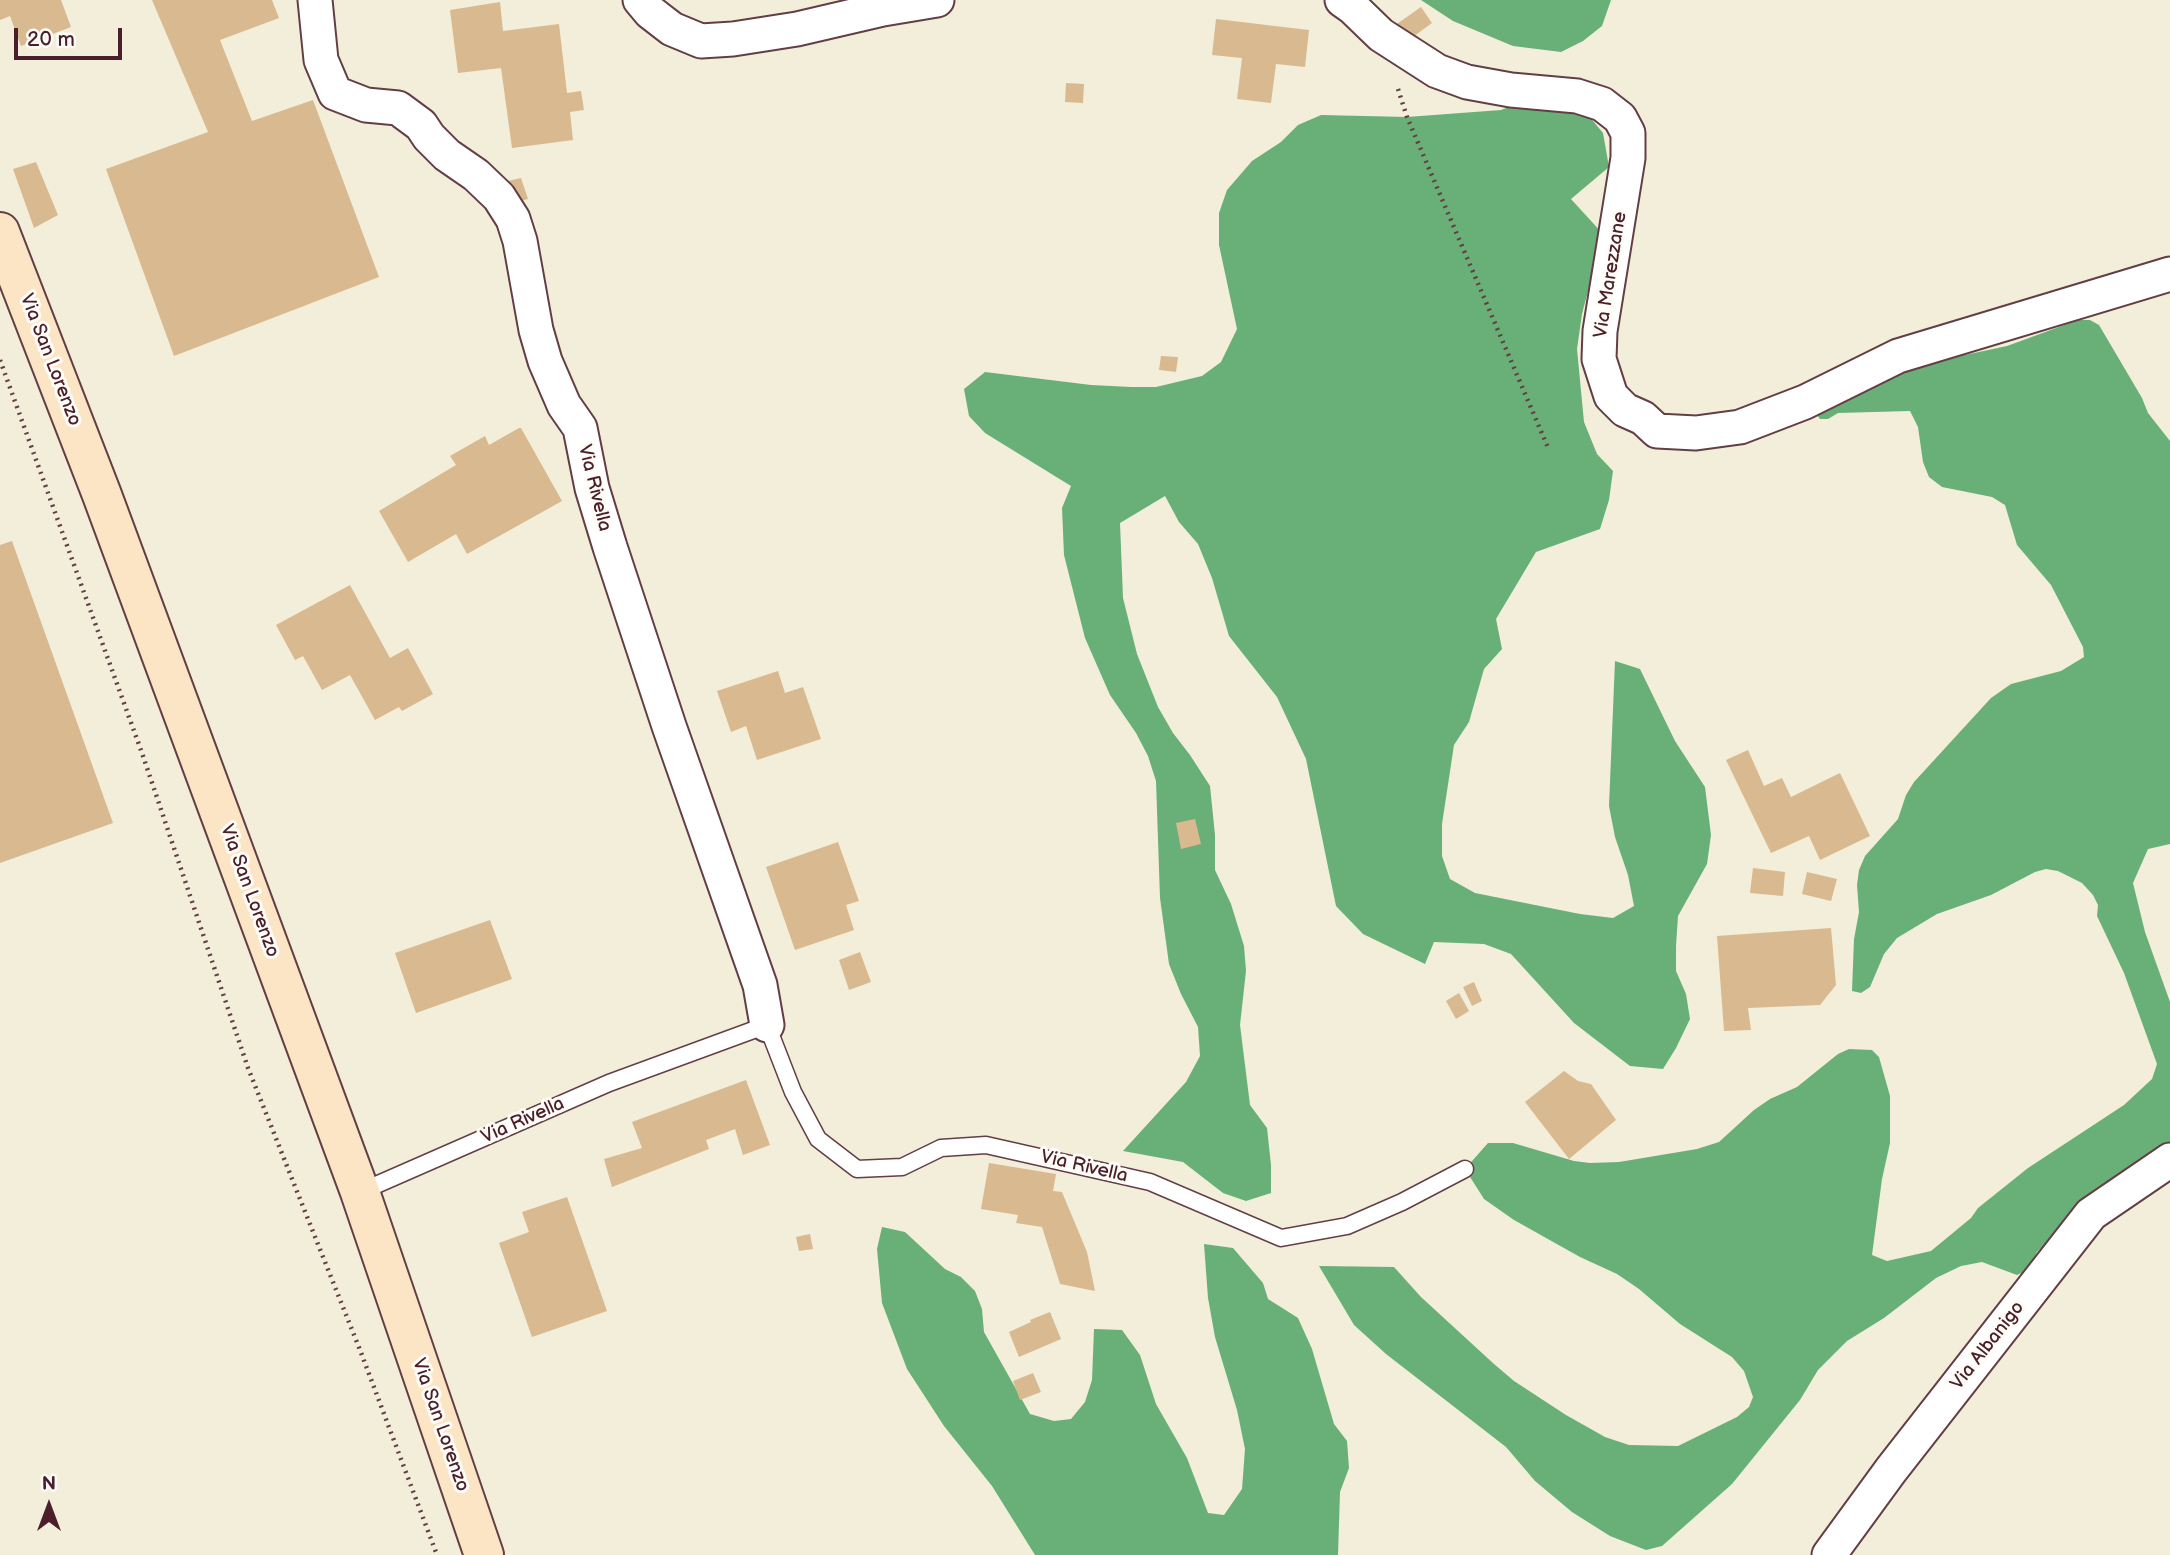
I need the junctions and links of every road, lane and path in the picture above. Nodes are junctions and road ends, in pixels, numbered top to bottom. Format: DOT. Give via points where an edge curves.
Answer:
graph roads {
  1 [pos="315,0"];
  2 [pos="640,0"];
  3 [pos="937,0"];
  4 [pos="1342,0"];
  5 [pos="1381,35"];
  6 [pos="0,232"];
  7 [pos="2170,274"];
  8 [pos="0,360"];
  9 [pos="1549,450"];
  10 [pos="767,1025"];
  11 [pos="2170,1160"];
  12 [pos="1465,1170"];
  13 [pos="360,1192"];
  14 [pos="437,1555"];
  15 [pos="484,1555"];
  16 [pos="1829,1555"];
  1 -- 10 [label="street, Via Rivella" via="321,60 335,93 366,105 398,108 421,125 447,155 476,174 513,219 536,330 564,405 580,428 599,512 760,985"];
  2 -- 3 [label="street" via="672,29 701,41 733,40"];
  4 -- 5 [label="street, Via Marezzane"];
  5 -- 7 [label="street, Via Marezzane" via="1437,71 1467,82 1577,96 1602,104 1620,118 1628,133 1628,158 1599,359 1611,396 1657,431 1696,433 1740,427 1805,402 1898,356"];
  5 -- 9 [label="path" via="1407,117"];
  6 -- 13 [label="main road, Via San Lorenzo"];
  8 -- 14 [label="path" via="142,753 248,1068"];
  10 -- 12 [label="lane, Via Rivella" via="793,1092 818,1139 857,1170 902,1167 941,1148 986,1145 1150,1182 1281,1238 1347,1226"];
  10 -- 13 [label="lane, Via Rivella" via="609,1083"];
  11 -- 16 [label="street, Via Albanigo" via="2091,1214"];
  13 -- 15 [label="main road, Via San Lorenzo"];
}
